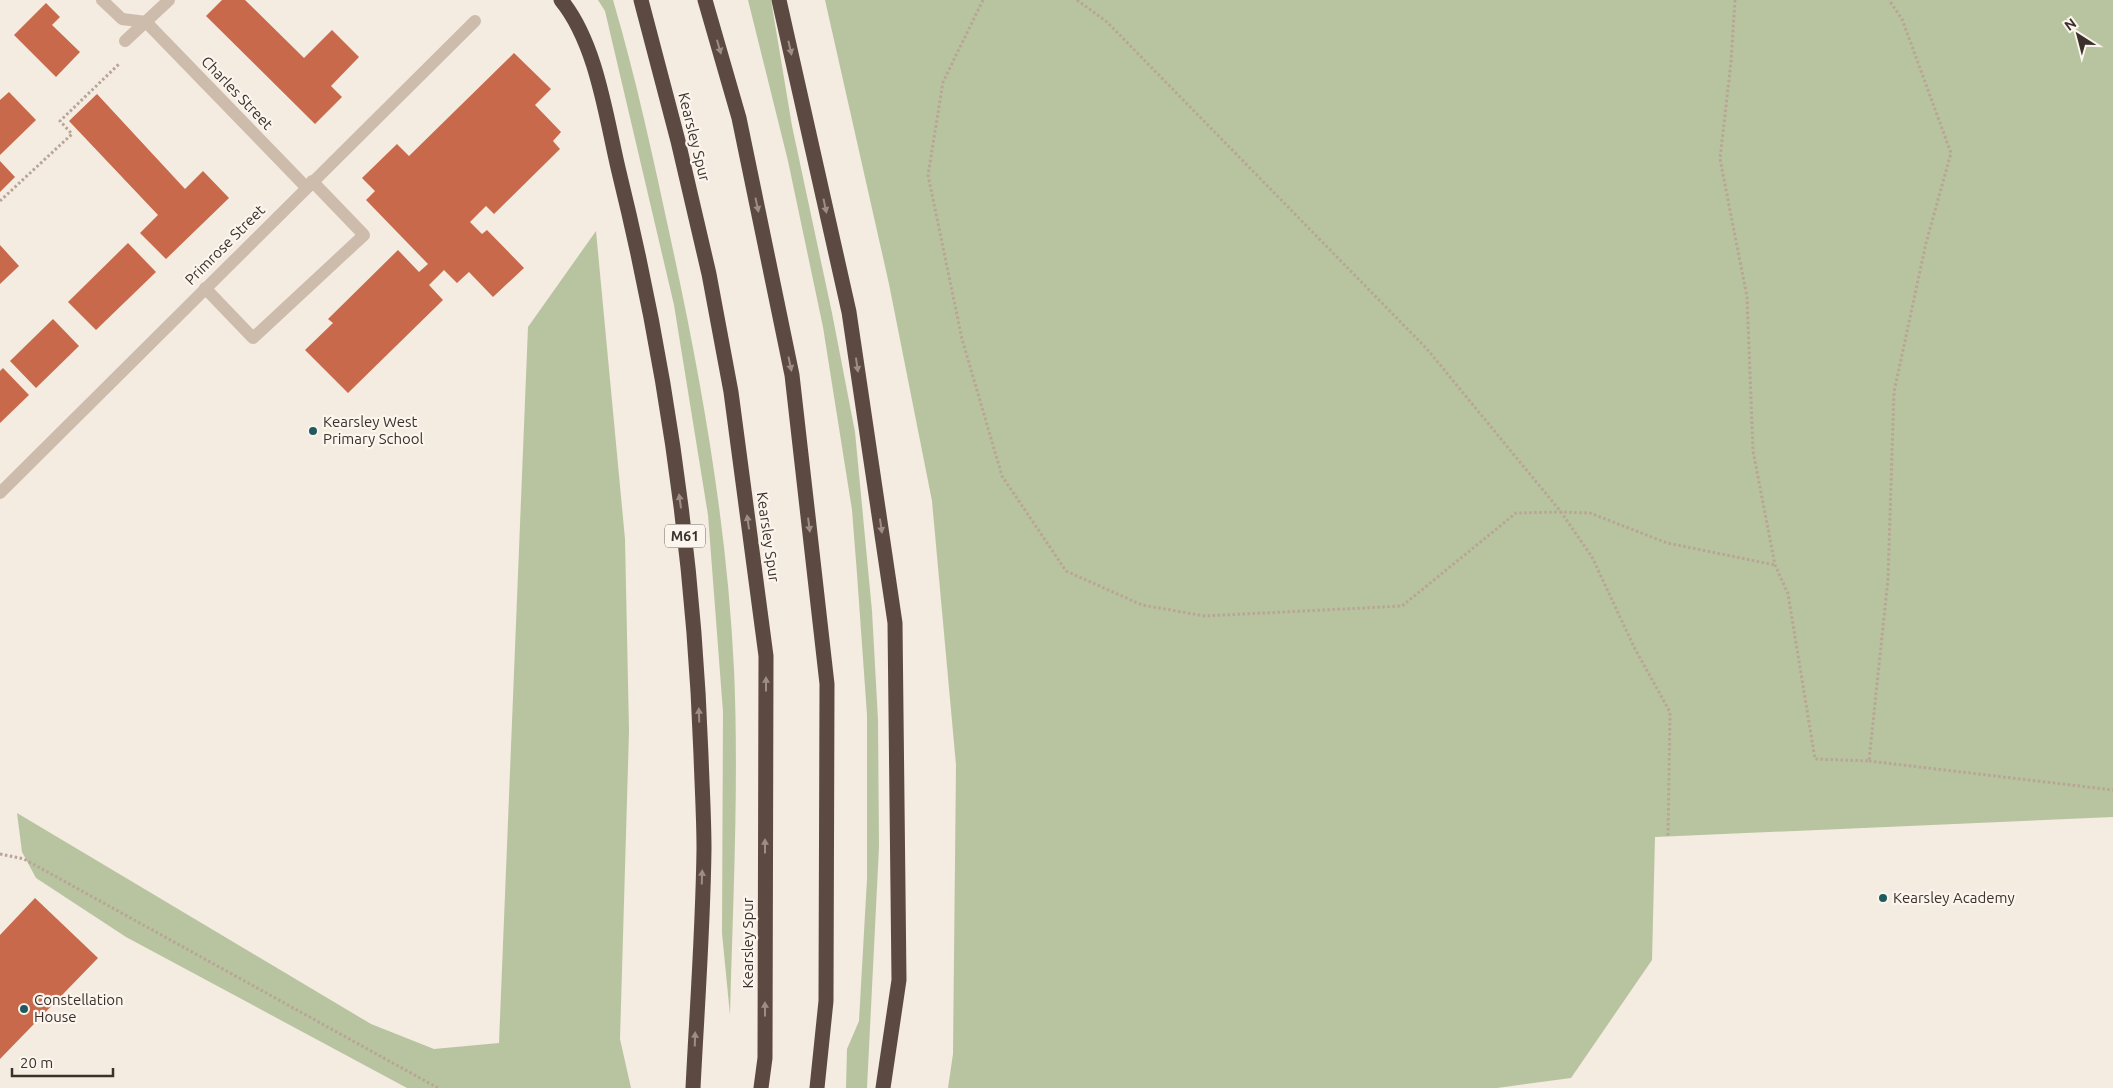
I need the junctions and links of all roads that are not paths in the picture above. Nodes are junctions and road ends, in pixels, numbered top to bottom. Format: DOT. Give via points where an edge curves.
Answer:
graph roads {
  1 [pos="102,0"];
  2 [pos="168,0"];
  3 [pos="561,0"];
  4 [pos="641,0"];
  5 [pos="705,0"];
  6 [pos="779,0"];
  7 [pos="475,21"];
  8 [pos="146,22"];
  9 [pos="125,41"];
  10 [pos="309,184"];
  11 [pos="205,288"];
  12 [pos="0,493"];
  13 [pos="693,1088"];
  14 [pos="761,1088"];
  15 [pos="817,1088"];
  16 [pos="883,1088"];
  1 -- 8 [label="street" via="122,19"];
  2 -- 8 [label="street"];
  13 -- 3 [label="highway, M61, one-way" via="704,849 698,663 686,538 662,376 632,225 590,56"];
  14 -- 4 [label="highway, Kearsley Spur, one-way" via="765,1058 766,656 731,392 709,274"];
  5 -- 15 [label="highway, one-way" via="739,118 792,375 827,684 826,1001"];
  6 -- 16 [label="highway, one-way" via="849,312 895,623 899,980"];
  7 -- 10 [label="street, Primrose Street"];
  8 -- 9 [label="street"];
  8 -- 10 [label="street, Charles Street"];
  10 -- 11 [label="street, Primrose Street"];
  10 -- 11 [label="street, Charles Street" via="364,235 253,338"];
  11 -- 12 [label="street, Primrose Street"];
}
